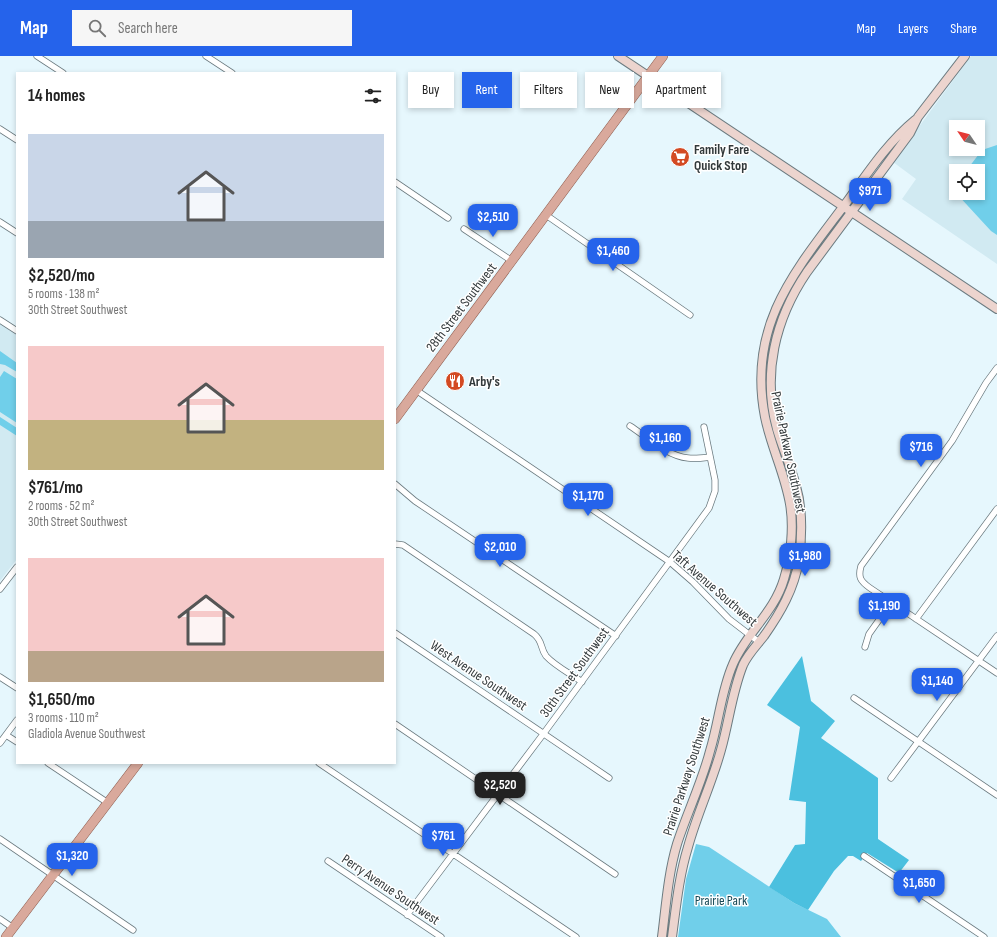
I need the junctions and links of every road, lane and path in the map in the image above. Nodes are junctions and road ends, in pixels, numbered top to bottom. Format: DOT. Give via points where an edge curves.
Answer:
graph roads {
  1 [pos="37,56"];
  2 [pos="206,56"];
  3 [pos="618,56"];
  4 [pos="663,56"];
  5 [pos="965,56"];
  6 [pos="61,72"];
  7 [pos="230,72"];
  8 [pos="642,72"];
  9 [pos="651,72"];
  10 [pos="642,84"];
  11 [pos="696,108"];
  12 [pos="918,117"];
  13 [pos="0,129"];
  14 [pos="16,139"];
  15 [pos="396,183"];
  16 [pos="843,207"];
  17 [pos="852,212"];
  18 [pos="546,215"];
  19 [pos="448,218"];
  20 [pos="0,222"];
  21 [pos="464,229"];
  22 [pos="16,232"];
  23 [pos="512,261"];
  24 [pos="997,309"];
  25 [pos="690,315"];
  26 [pos="0,320"];
  27 [pos="16,330"];
  28 [pos="997,368"];
  29 [pos="416,390"];
  30 [pos="396,418"];
  31 [pos="630,426"];
  32 [pos="704,427"];
  33 [pos="710,457"];
  34 [pos="396,485"];
  35 [pos="997,509"];
  36 [pos="791,537"];
  37 [pos="801,537"];
  38 [pos="396,544"];
  39 [pos="670,562"];
  40 [pos="16,568"];
  41 [pos="0,589"];
  42 [pos="892,603"];
  43 [pos="916,619"];
  44 [pos="396,634"];
  45 [pos="616,636"];
  46 [pos="751,636"];
  47 [pos="997,636"];
  48 [pos="759,642"];
  49 [pos="865,647"];
  50 [pos="979,660"];
  51 [pos="997,673"];
  52 [pos="0,676"];
  53 [pos="582,682"];
  54 [pos="16,687"];
  55 [pos="854,698"];
  56 [pos="16,721"];
  57 [pos="396,725"];
  58 [pos="544,734"];
  59 [pos="6,735"];
  60 [pos="16,741"];
  61 [pos="918,742"];
  62 [pos="0,743"];
  63 [pos="50,764"];
  64 [pos="137,764"];
  65 [pos="320,764"];
  66 [pos="609,778"];
  67 [pos="891,778"];
  68 [pos="498,794"];
  69 [pos="997,795"];
  70 [pos="108,803"];
  71 [pos="0,839"];
  72 [pos="453,854"];
  73 [pos="864,856"];
  74 [pos="328,861"];
  75 [pos="615,874"];
  76 [pos="53,875"];
  77 [pos="407,915"];
  78 [pos="0,919"];
  79 [pos="13,928"];
  80 [pos="133,930"];
  81 [pos="6,937"];
  82 [pos="441,937"];
  83 [pos="576,937"];
  84 [pos="662,937"];
  85 [pos="672,937"];
  86 [pos="984,937"];
  1 -- 6 [label="street"];
  2 -- 7 [label="street"];
  3 -- 8 [label="street"];
  4 -- 9 [label="main road, 28th Street Southwest"];
  5 -- 12 [label="street, Prairie Parkway Southwest"];
  10 -- 18 [label="main road, 28th Street Southwest"];
  11 -- 16 [label="street"];
  12 -- 16 [label="street, Prairie Parkway Southwest" via="883,154"];
  12 -- 17 [label="street, Prairie Parkway Southwest"];
  13 -- 14 [label="street"];
  15 -- 19 [label="street"];
  16 -- 17 [label="street"];
  16 -- 36 [label="street, Prairie Parkway Southwest" via="794,272 781,296 764,344 761,382 763,401 769,434 791,506"];
  17 -- 24 [label="street"];
  17 -- 37 [label="street, Prairie Parkway Southwest" via="792,296 780,322 772,357 771,398 778,432 800,500"];
  18 -- 23 [label="main road, 28th Street Southwest"];
  18 -- 25 [label="street"];
  20 -- 22 [label="street"];
  21 -- 23 [label="street"];
  23 -- 29 [label="main road, 28th Street Southwest"];
  26 -- 27 [label="street"];
  28 -- 42 [label="street" via="957,434 861,566 859,578 863,583"];
  29 -- 30 [label="main road, 28th Street Southwest"];
  29 -- 39 [label="street, Taft Avenue Southwest"];
  31 -- 33 [label="street" via="679,456 695,459"];
  32 -- 33 [label="street, 30th Street Southwest"];
  33 -- 39 [label="street, 30th Street Southwest" via="715,480 712,501"];
  34 -- 45 [label="street" via="415,501"];
  35 -- 43 [label="street"];
  36 -- 37 [label="street"];
  36 -- 46 [label="street, Prairie Parkway Southwest" via="788,564 779,592"];
  37 -- 48 [label="street, Prairie Parkway Southwest" via="789,596 780,614"];
  38 -- 53 [label="street" via="402,545 534,634 539,638 546,656"];
  39 -- 45 [label="street, 30th Street Southwest"];
  39 -- 46 [label="street, Taft Avenue Southwest" via="729,619"];
  40 -- 41 [label="street"];
  42 -- 43 [label="street"];
  42 -- 49 [label="street" via="869,634"];
  43 -- 50 [label="street"];
  44 -- 58 [label="street, West Avenue Southwest"];
  45 -- 53 [label="street, 30th Street Southwest"];
  46 -- 48 [label="street, Taft Avenue Southwest"];
  46 -- 84 [label="street, Prairie Parkway Southwest" via="733,663 710,754 678,844 671,869"];
  47 -- 50 [label="street"];
  48 -- 85 [label="street, Prairie Parkway Southwest" via="744,662 721,750 688,845"];
  50 -- 51 [label="street"];
  50 -- 61 [label="street"];
  52 -- 54 [label="street"];
  53 -- 58 [label="street, 30th Street Southwest"];
  55 -- 61 [label="street"];
  56 -- 59 [label="street"];
  57 -- 68 [label="street"];
  58 -- 66 [label="street, West Avenue Southwest"];
  58 -- 68 [label="street, 30th Street Southwest"];
  59 -- 60 [label="street"];
  59 -- 62 [label="street"];
  61 -- 67 [label="street"];
  61 -- 69 [label="street"];
  63 -- 70 [label="street"];
  64 -- 70 [label="main road"];
  65 -- 72 [label="street"];
  68 -- 72 [label="street, 30th Street Southwest"];
  68 -- 75 [label="street"];
  70 -- 76 [label="main road"];
  71 -- 76 [label="street"];
  72 -- 77 [label="street, 30th Street Southwest"];
  72 -- 83 [label="street"];
  73 -- 86 [label="street"];
  74 -- 77 [label="street, Perry Avenue Southwest"];
  76 -- 79 [label="main road"];
  76 -- 80 [label="street"];
  77 -- 82 [label="street, Perry Avenue Southwest"];
  78 -- 79 [label="street"];
  79 -- 81 [label="main road"];
}
